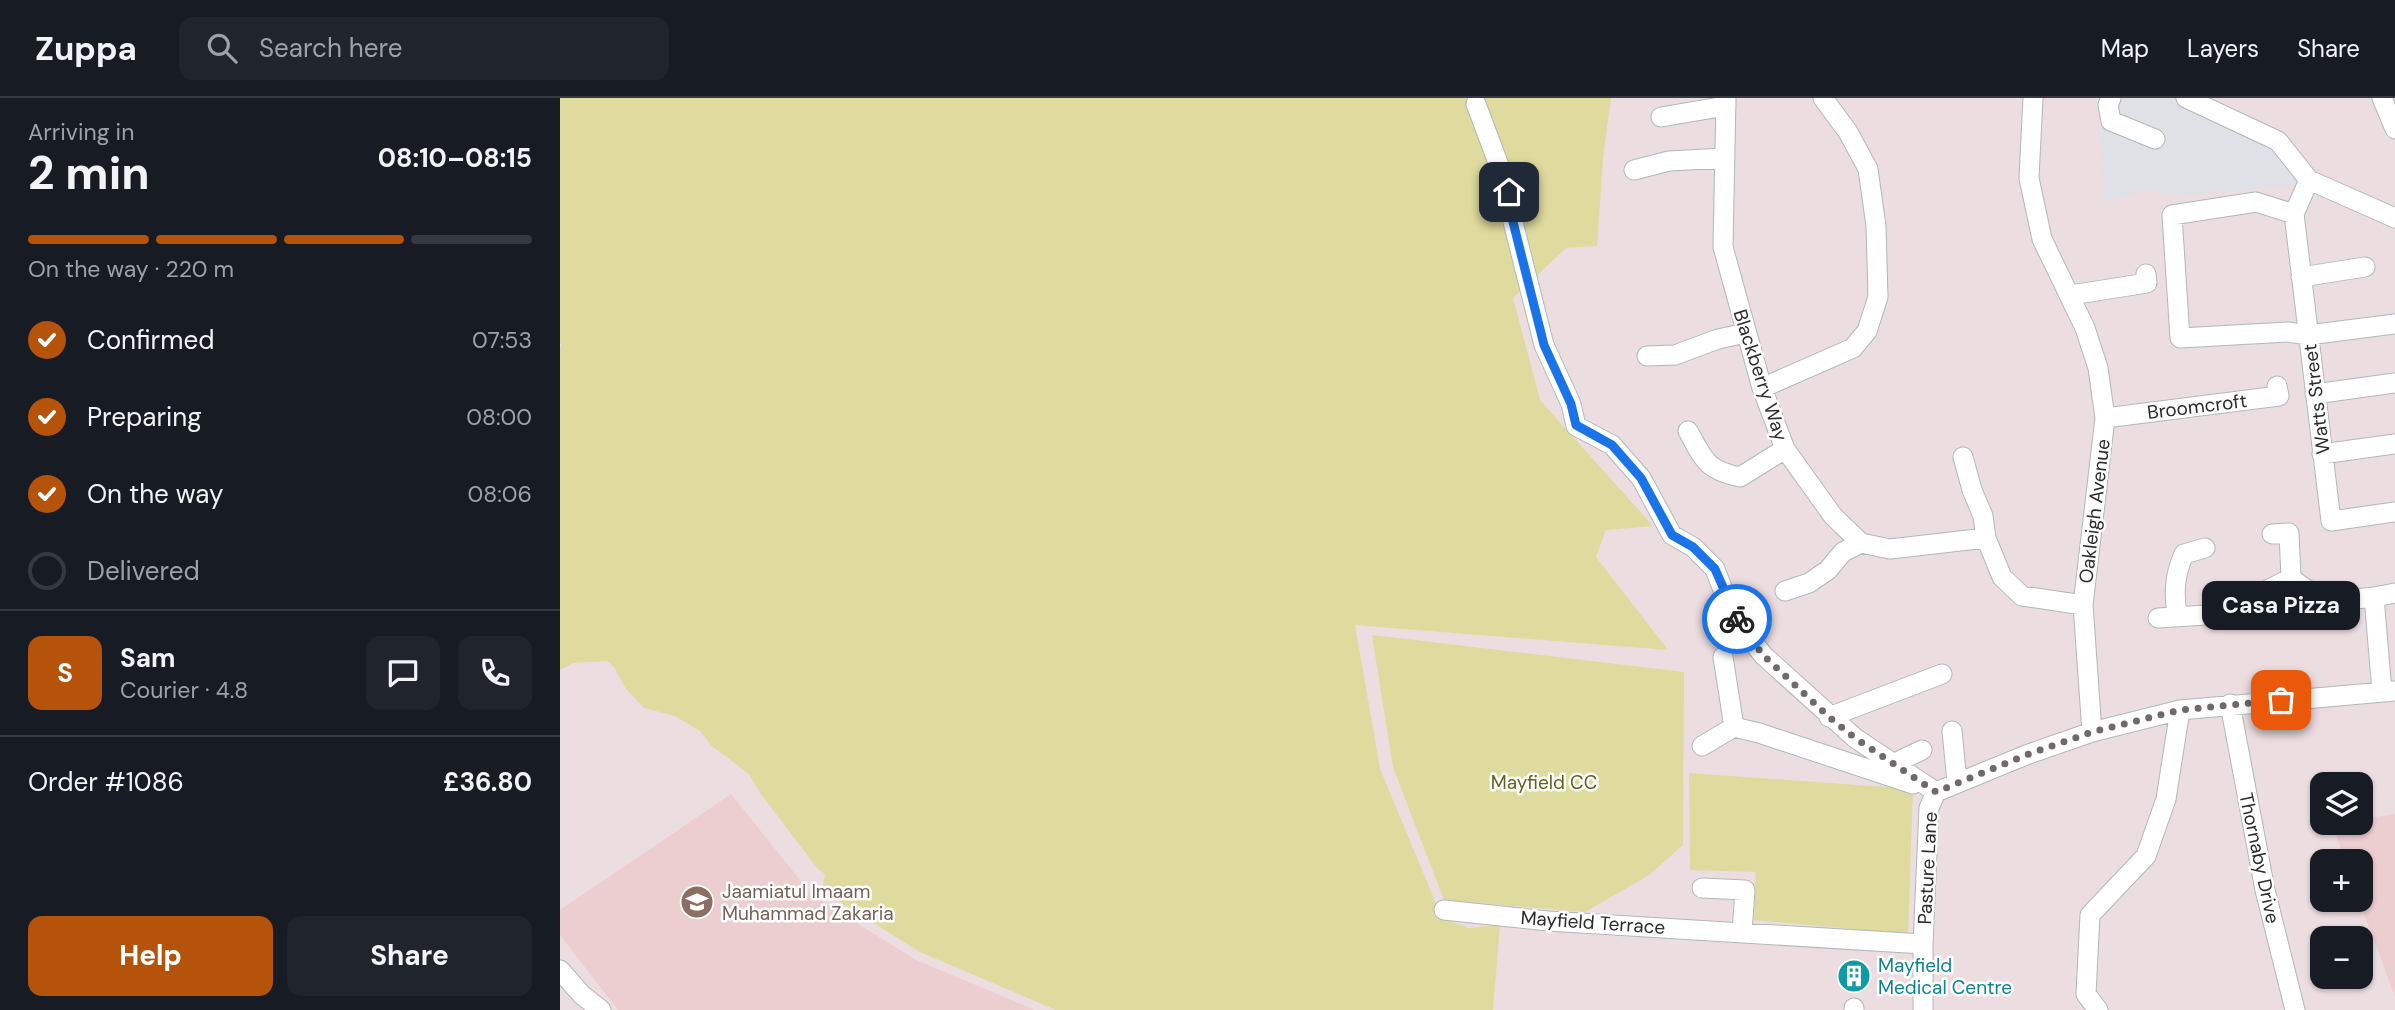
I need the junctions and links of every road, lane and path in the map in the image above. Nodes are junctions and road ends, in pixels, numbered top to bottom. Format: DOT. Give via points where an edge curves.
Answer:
graph roads {
  1 [pos="1823,98"];
  2 [pos="2033,98"];
  3 [pos="2111,98"];
  4 [pos="2186,98"];
  5 [pos="2382,98"];
  6 [pos="1726,102"];
  7 [pos="1476,104"];
  8 [pos="2213,104"];
  9 [pos="1661,117"];
  10 [pos="2395,129"];
  11 [pos="2155,139"];
  12 [pos="1724,158"];
  13 [pos="1634,170"];
  14 [pos="2309,180"];
  15 [pos="2294,214"];
  16 [pos="2395,218"];
  17 [pos="2365,267"];
  18 [pos="2146,274"];
  19 [pos="2301,277"];
  20 [pos="2071,295"];
  21 [pos="2395,324"];
  22 [pos="1746,333"];
  23 [pos="2308,335"];
  24 [pos="1647,356"];
  25 [pos="2395,383"];
  26 [pos="2277,386"];
  27 [pos="1762,388"];
  28 [pos="2315,394"];
  29 [pos="2105,418"];
  30 [pos="1688,431"];
  31 [pos="2395,444"];
  32 [pos="1785,449"];
  33 [pos="2322,454"];
  34 [pos="1963,457"];
  35 [pos="2395,512"];
  36 [pos="2272,534"];
  37 [pos="1986,538"];
  38 [pos="1861,543"];
  39 [pos="2204,548"];
  40 [pos="2291,578"];
  41 [pos="1785,591"];
  42 [pos="2395,593"];
  43 [pos="2374,597"];
  44 [pos="2083,605"];
  45 [pos="1723,657"];
  46 [pos="1942,674"];
  47 [pos="2389,692"];
  48 [pos="2230,704"];
  49 [pos="2180,710"];
  50 [pos="1829,717"];
  51 [pos="1734,727"];
  52 [pos="1952,731"];
  53 [pos="2092,732"];
  54 [pos="1702,746"];
  55 [pos="1922,750"];
  56 [pos="1895,763"];
  57 [pos="1957,782"];
  58 [pos="1936,792"];
  59 [pos="1702,888"];
  60 [pos="1444,910"];
  61 [pos="1742,932"];
  62 [pos="1923,944"];
  63 [pos="560,970"];
  64 [pos="601,1010"];
  65 [pos="1923,1010"];
  66 [pos="2098,1010"];
  67 [pos="2295,1010"];
  1 -- 27 [label="street" via="1868,169 1876,226 1878,297 1867,331 1853,348"];
  2 -- 20 [label="street, Oakleigh Avenue" via="2029,178 2042,239"];
  3 -- 11 [label="street" via="2111,121"];
  4 -- 8 [label="street"];
  5 -- 10 [label="street"];
  6 -- 9 [label="street"];
  6 -- 12 [label="street, Blackberry Way"];
  7 -- 50 [label="street" via="1509,192 1544,345 1576,425 1612,445 1641,478 1672,535 1693,547 1715,569 1728,604 1763,655"];
  8 -- 14 [label="street" via="2278,141"];
  12 -- 13 [label="street" via="1669,161"];
  12 -- 22 [label="street, Blackberry Way" via="1723,247"];
  14 -- 15 [label="street"];
  14 -- 16 [label="street"];
  15 -- 19 [label="street, Watts Street"];
  15 -- 23 [label="street" via="2256,202 2172,215 2180,338"];
  17 -- 19 [label="street"];
  18 -- 20 [label="street" via="2147,283"];
  19 -- 23 [label="street, Watts Street"];
  20 -- 29 [label="street, Oakleigh Avenue" via="2098,368"];
  21 -- 23 [label="street"];
  22 -- 24 [label="street" via="1675,355"];
  22 -- 27 [label="street, Blackberry Way"];
  23 -- 28 [label="street, Watts Street"];
  25 -- 28 [label="street"];
  26 -- 29 [label="street, Broomcroft" via="2279,396"];
  27 -- 32 [label="street, Blackberry Way"];
  28 -- 33 [label="street, Watts Street"];
  29 -- 44 [label="street, Oakleigh Avenue"];
  30 -- 32 [label="street" via="1708,465 1721,474 1740,477"];
  31 -- 33 [label="street"];
  32 -- 38 [label="street, Blackberry Way" via="1833,516"];
  33 -- 35 [label="street, Watts Street" via="2331,521"];
  34 -- 37 [label="street"];
  36 -- 40 [label="street" via="2289,533"];
  37 -- 38 [label="street" via="1890,550"];
  37 -- 44 [label="street" via="2002,577 2022,596"];
  38 -- 41 [label="street" via="1843,552 1810,583"];
  39 -- 40 [label="street" via="2179,548 2168,617 2232,608"];
  40 -- 43 [label="street" via="2321,599"];
  42 -- 43 [label="street"];
  43 -- 47 [label="street"];
  44 -- 53 [label="street, Oakleigh Avenue"];
  45 -- 51 [label="street"];
  46 -- 50 [label="street"];
  47 -- 48 [label="street, Pasture Lane"];
  48 -- 49 [label="street, Pasture Lane"];
  48 -- 67 [label="street, Thornaby Drive" via="2265,890"];
  49 -- 53 [label="street, Pasture Lane"];
  49 -- 66 [label="street" via="2166,799 2146,856 2090,915 2086,994"];
  50 -- 56 [label="street"];
  51 -- 54 [label="street"];
  51 -- 58 [label="street"];
  52 -- 57 [label="street"];
  53 -- 57 [label="street, Pasture Lane"];
  55 -- 56 [label="street"];
  56 -- 58 [label="street"];
  57 -- 58 [label="street, Pasture Lane"];
  58 -- 62 [label="street, Pasture Lane" via="1928,807"];
  59 -- 61 [label="street" via="1745,890"];
  60 -- 61 [label="street, Mayfield Terrace"];
  61 -- 62 [label="street, Mayfield Terrace"];
  62 -- 65 [label="street, Pasture Lane"];
  63 -- 64 [label="street"];
}
